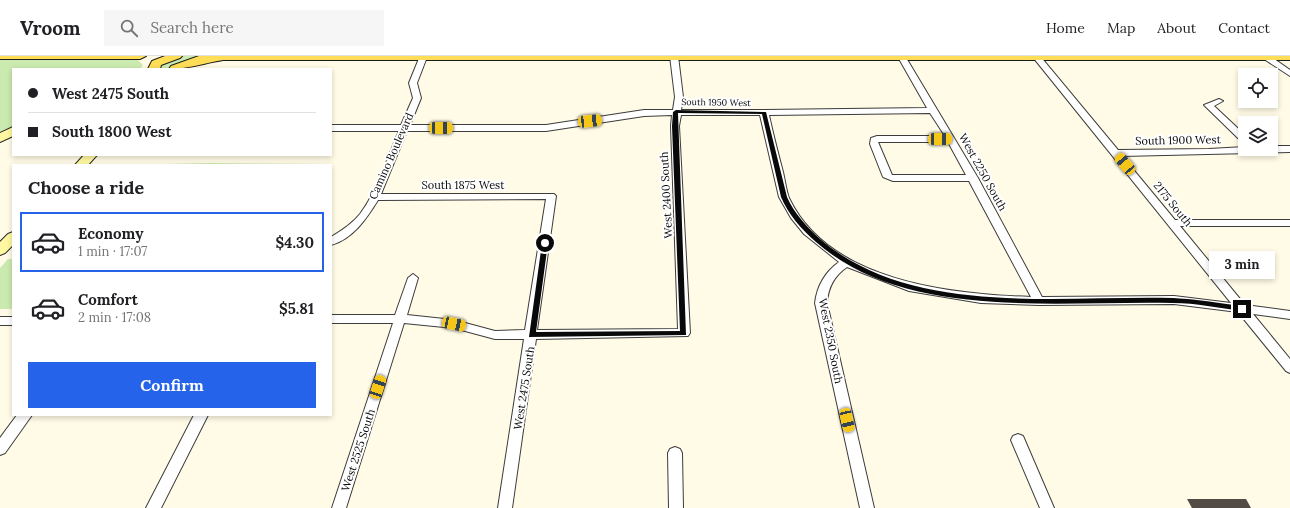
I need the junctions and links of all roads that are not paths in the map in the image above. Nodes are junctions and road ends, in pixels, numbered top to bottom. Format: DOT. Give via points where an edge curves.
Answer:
graph roads {
  1 [pos="0,56"];
  2 [pos="138,56"];
  3 [pos="176,56"];
  4 [pos="222,56"];
  5 [pos="423,56"];
  6 [pos="512,56"];
  7 [pos="674,56"];
  8 [pos="902,56"];
  9 [pos="1146,56"];
  10 [pos="1037,57"];
  11 [pos="1267,57"];
  12 [pos="1290,57"];
  13 [pos="205,58"];
  14 [pos="153,67"];
  15 [pos="180,68"];
  16 [pos="1290,74"];
  17 [pos="1218,101"];
  18 [pos="932,110"];
  19 [pos="676,112"];
  20 [pos="764,113"];
  21 [pos="332,128"];
  22 [pos="405,128"];
  23 [pos="12,132"];
  24 [pos="1238,133"];
  25 [pos="0,138"];
  26 [pos="951,138"];
  27 [pos="1278,149"];
  28 [pos="1290,149"];
  29 [pos="1238,150"];
  30 [pos="1116,153"];
  31 [pos="90,156"];
  32 [pos="82,164"];
  33 [pos="973,178"];
  34 [pos="552,196"];
  35 [pos="375,197"];
  36 [pos="1173,223"];
  37 [pos="1290,223"];
  38 [pos="12,237"];
  39 [pos="332,241"];
  40 [pos="0,250"];
  41 [pos="846,262"];
  42 [pos="413,278"];
  43 [pos="1039,301"];
  44 [pos="1242,309"];
  45 [pos="1290,316"];
  46 [pos="400,318"];
  47 [pos="332,319"];
  48 [pos="0,321"];
  49 [pos="12,321"];
  50 [pos="532,335"];
  51 [pos="1290,368"];
  52 [pos="24,416"];
  53 [pos="200,416"];
  54 [pos="1018,440"];
  55 [pos="0,448"];
  56 [pos="675,452"];
  57 [pos="153,508"];
  58 [pos="339,508"];
  59 [pos="505,508"];
  60 [pos="676,508"];
  61 [pos="867,508"];
  62 [pos="1047,508"];
  1 -- 2 [label="main road"];
  2 -- 14 [label="main road" via="149,60"];
  3 -- 14 [label="main road"];
  4 -- 5 [label="main road"];
  4 -- 13 [label="main road"];
  5 -- 6 [label="main road"];
  5 -- 22 [label="street, Camino Boulevard" via="413,84 417,98"];
  6 -- 7 [label="main road"];
  7 -- 8 [label="main road"];
  7 -- 19 [label="street, West 2400 South" via="678,96"];
  8 -- 10 [label="main road"];
  8 -- 18 [label="street, West 2250 South"];
  9 -- 10 [label="main road"];
  9 -- 11 [label="main road"];
  10 -- 30 [label="street, 2175 South"];
  11 -- 12 [label="main road"];
  11 -- 16 [label="street"];
  13 -- 15 [label="main road"];
  17 -- 24 [label="street" via="1208,105"];
  18 -- 20 [label="street, South 1950 West"];
  18 -- 26 [label="street, West 2250 South"];
  19 -- 20 [label="street, South 1950 West"];
  19 -- 22 [label="street, South 1950 West" via="644,113 546,128"];
  19 -- 50 [label="street, West 2400 South" via="684,333"];
  20 -- 41 [label="street" via="788,206 808,232"];
  21 -- 22 [label="street, South 1950 West"];
  22 -- 35 [label="street, Camino Boulevard"];
  23 -- 25 [label="main road"];
  26 -- 33 [label="street, West 2250 South"];
  26 -- 33 [label="street" via="878,139 874,140 874,144 888,177"];
  27 -- 28 [label="street, South 1900 West"];
  29 -- 30 [label="street, South 1900 West"];
  30 -- 36 [label="street, 2175 South"];
  31 -- 32 [label="main road"];
  33 -- 43 [label="street, West 2250 South"];
  34 -- 35 [label="street, South 1875 West"];
  34 -- 50 [label="street, West 2475 South"];
  35 -- 39 [label="street, Camino Boulevard" via="363,217 351,229"];
  36 -- 37 [label="street"];
  36 -- 44 [label="street, 2175 South"];
  38 -- 40 [label="main road"];
  41 -- 43 [label="street" via="915,288 981,299"];
  41 -- 61 [label="street, West 2350 South" via="826,280 821,292 821,303"];
  42 -- 46 [label="street, West 2525 South"];
  43 -- 44 [label="street" via="1174,300"];
  44 -- 45 [label="street"];
  44 -- 51 [label="street, 2175 South"];
  46 -- 47 [label="street"];
  46 -- 50 [label="street" via="454,324 495,334"];
  46 -- 58 [label="street, West 2525 South"];
  48 -- 49 [label="street"];
  50 -- 59 [label="street, West 2475 South"];
  52 -- 55 [label="street"];
  53 -- 57 [label="street"];
  54 -- 62 [label="street"];
  56 -- 60 [label="street"];
}
